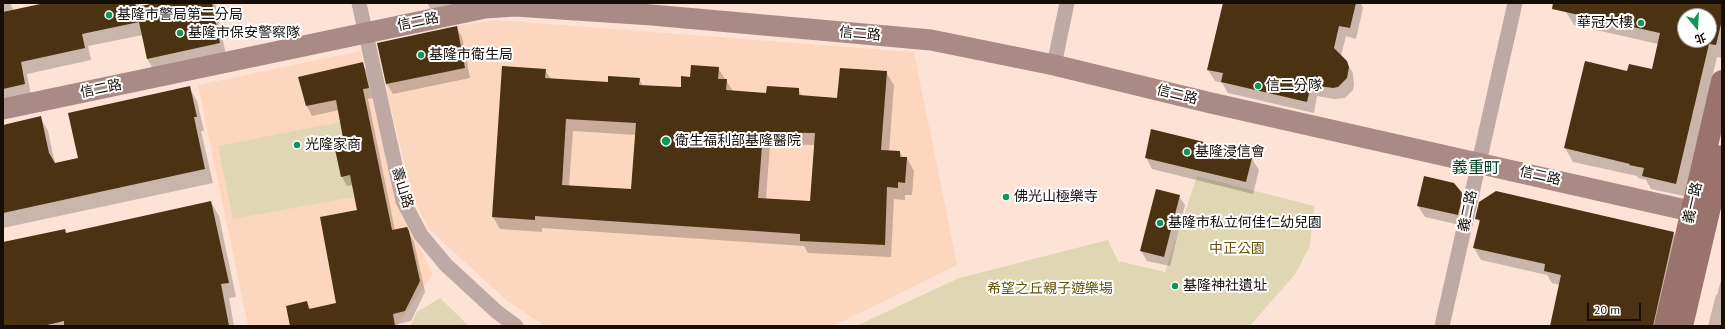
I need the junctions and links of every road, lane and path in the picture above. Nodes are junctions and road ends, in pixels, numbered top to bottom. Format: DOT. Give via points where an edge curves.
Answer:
graph roads {
  1 [pos="360,3"];
  2 [pos="1067,3"];
  3 [pos="1515,3"];
  4 [pos="652,9"];
  5 [pos="365,33"];
  6 [pos="1054,65"];
  7 [pos="1722,81"];
  8 [pos="3,109"];
  9 [pos="1722,156"];
  10 [pos="1478,162"];
  11 [pos="1700,213"];
  12 [pos="516,326"];
  13 [pos="1442,326"];
  14 [pos="1665,326"];
  15 [pos="1682,326"];
  1 -- 5 [label="street, 壽山路"];
  2 -- 6 [label="street"];
  3 -- 10 [label="street, 義二路"];
  4 -- 5 [label="main road, 信二路" via="493,7"];
  4 -- 6 [label="main road, 信二路" via="931,40"];
  5 -- 8 [label="main road, 信二路"];
  5 -- 12 [label="street, 壽山路" via="403,201 421,235 446,265"];
  6 -- 10 [label="main road, 信二路" via="1211,103"];
  7 -- 11 [label="main road, 義一路"];
  9 -- 11 [label="main road, 義一路"];
  10 -- 11 [label="main road, 信二路"];
  10 -- 13 [label="street, 義二路"];
  11 -- 14 [label="main road, 義一路"];
  11 -- 15 [label="main road, 義一路"];
}
